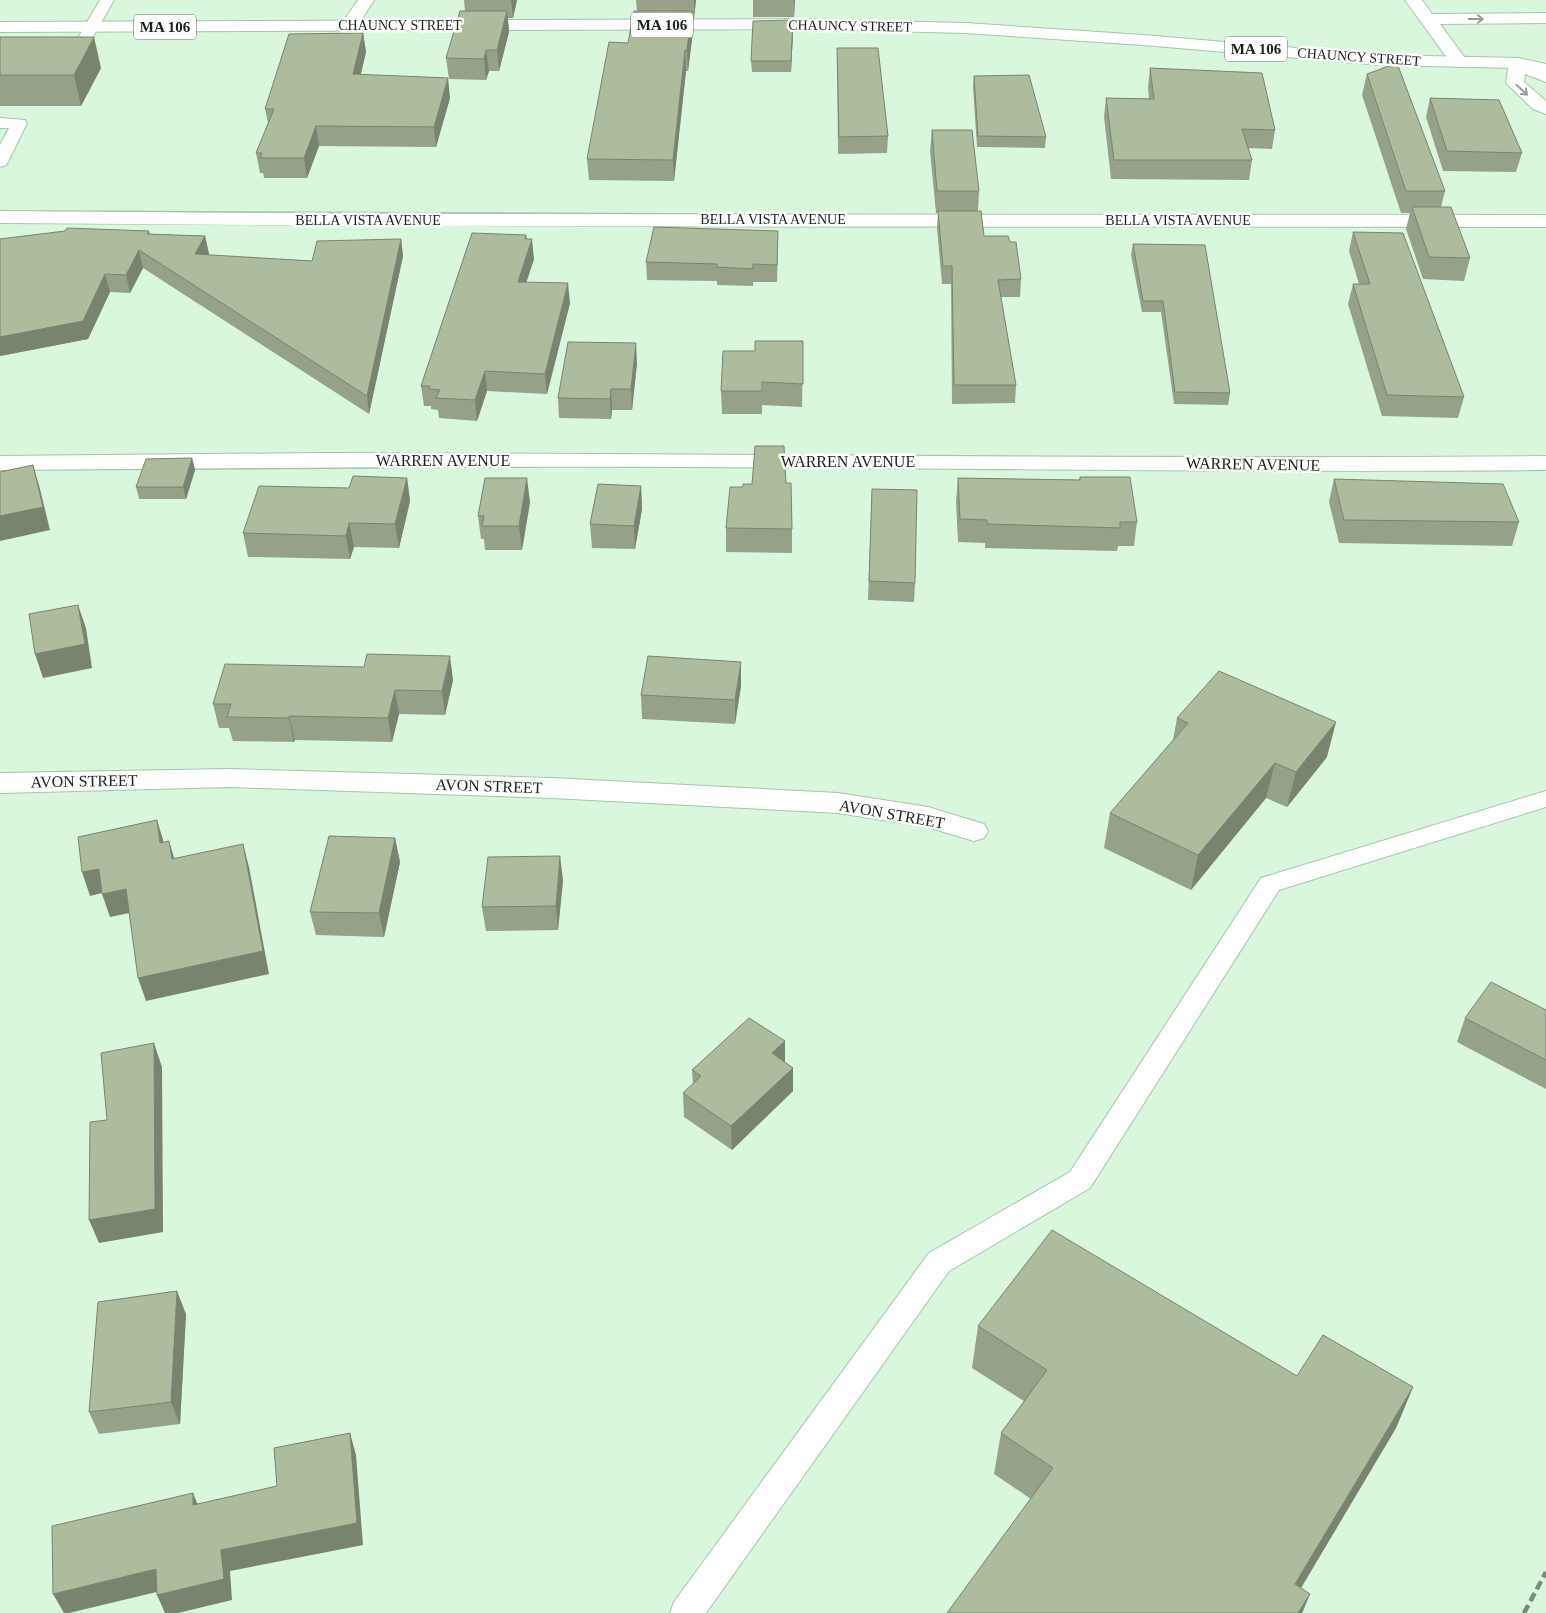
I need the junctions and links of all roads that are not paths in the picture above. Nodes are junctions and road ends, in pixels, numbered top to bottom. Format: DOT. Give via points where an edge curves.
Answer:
graph roads {
  1 [pos="107,0"];
  2 [pos="366,0"];
  3 [pos="1413,0"];
  4 [pos="1546,18"];
  5 [pos="1427,19"];
  6 [pos="349,26"];
  7 [pos="0,27"];
  8 [pos="93,27"];
  9 [pos="0,48"];
  10 [pos="1546,54"];
  11 [pos="1460,62"];
  12 [pos="1518,63"];
  13 [pos="1546,69"];
  14 [pos="1546,77"];
  15 [pos="1546,108"];
  16 [pos="0,123"];
  17 [pos="0,162"];
  18 [pos="0,217"];
  19 [pos="1546,221"];
  20 [pos="0,463"];
  21 [pos="1546,463"];
  22 [pos="0,783"];
  23 [pos="1546,798"];
  24 [pos="974,832"];
  25 [pos="686,1613"];
  1 -- 8 [label="lane"];
  2 -- 6 [label="street"];
  3 -- 5 [label="street"];
  5 -- 4 [label="street, one-way"];
  5 -- 11 [label="street"];
  6 -- 8 [label="street, CHAUNCY STREET / MA 106"];
  6 -- 11 [label="street, CHAUNCY STREET / MA 106" via="806,24 965,28 1380,60"];
  7 -- 8 [label="street, CHAUNCY STREET / MA 106"];
  8 -- 9 [label="lane" via="80,48"];
  10 -- 12 [label="street, CHAUNCY STREET / MA 106"];
  11 -- 12 [label="street, CHAUNCY STREET / MA 106"];
  12 -- 13 [label="street, CHAUNCY STREET / MA 106"];
  12 -- 14 [label="street"];
  12 -- 15 [label="street, one-way" via="1515,83 1538,105"];
  16 -- 17 [label="lane" via="19,123"];
  18 -- 19 [label="street, BELLA VISTA AVENUE" via="422,221 700,218"];
  20 -- 21 [label="street, WARREN AVENUE" via="448,460 1334,465"];
  22 -- 24 [label="street, AVON STREET" via="230,778 552,788 838,803 928,817"];
  23 -- 25 [label="lane" via="1270,884 1080,1180 939,1262"];
}
